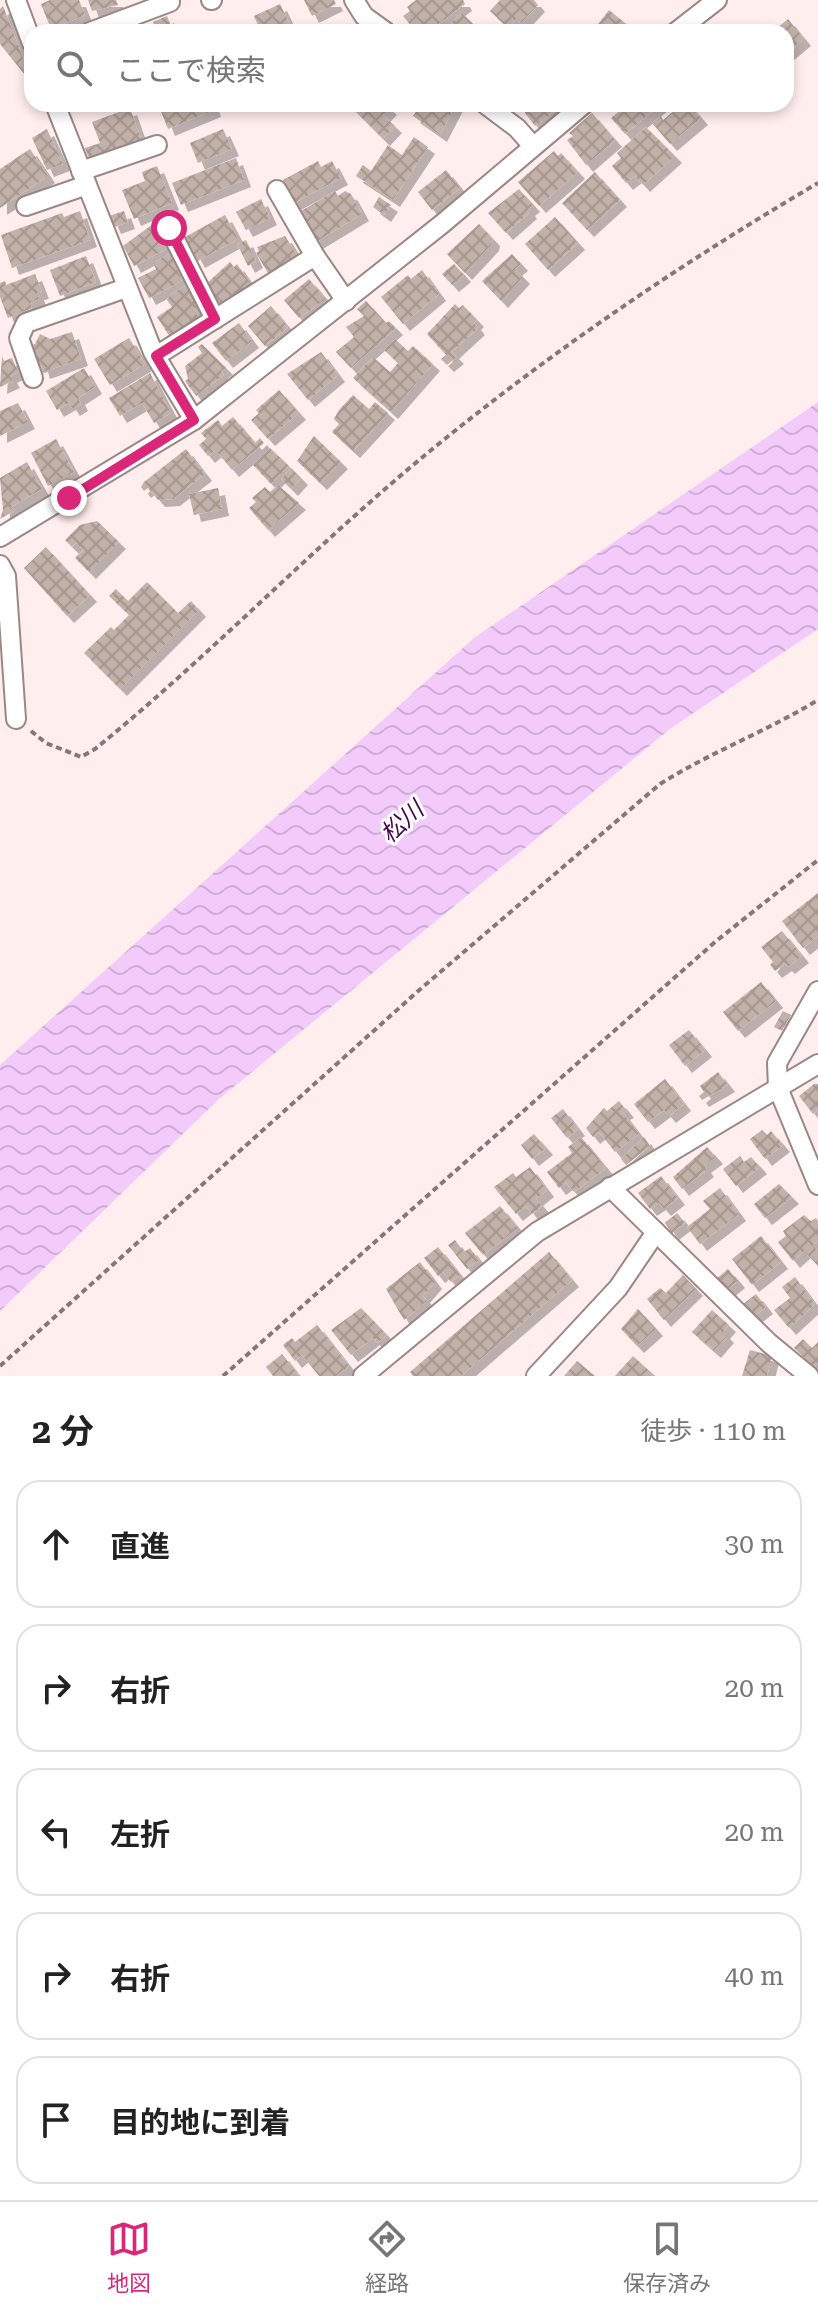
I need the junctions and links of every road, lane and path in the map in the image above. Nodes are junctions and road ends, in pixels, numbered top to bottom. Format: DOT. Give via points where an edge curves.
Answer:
graph roads {
  1 [pos="16,0"];
  2 [pos="354,0"];
  3 [pos="717,0"];
  4 [pos="170,2"];
  5 [pos="25,24"];
  6 [pos="111,24"];
  7 [pos="375,24"];
  8 [pos="686,24"];
  9 [pos="58,112"];
  10 [pos="496,112"];
  11 [pos="574,112"];
  12 [pos="157,145"];
  13 [pos="532,145"];
  14 [pos="84,178"];
  15 [pos="818,183"];
  16 [pos="277,190"];
  17 [pos="26,206"];
  18 [pos="169,228"];
  19 [pos="315,256"];
  20 [pos="126,288"];
  21 [pos="346,301"];
  22 [pos="215,319"];
  23 [pos="156,356"];
  24 [pos="33,378"];
  25 [pos="194,420"];
  26 [pos="0,537"];
  27 [pos="0,565"];
  28 [pos="818,700"];
  29 [pos="16,719"];
  30 [pos="818,860"];
  31 [pos="818,991"];
  32 [pos="818,1064"];
  33 [pos="778,1088"];
  34 [pos="818,1185"];
  35 [pos="610,1187"];
  36 [pos="656,1232"];
  37 [pos="0,1366"];
  38 [pos="223,1376"];
  39 [pos="363,1376"];
  40 [pos="536,1376"];
  41 [pos="809,1376"];
  1 -- 5 [label="street"];
  2 -- 7 [label="street"];
  3 -- 8 [label="street"];
  4 -- 6 [label="street"];
  9 -- 14 [label="street"];
  10 -- 13 [label="street"];
  11 -- 13 [label="street"];
  12 -- 14 [label="street"];
  13 -- 21 [label="street"];
  14 -- 17 [label="street"];
  14 -- 20 [label="street"];
  15 -- 29 [label="path" via="671,273 431,450 95,749 81,757 46,743"];
  16 -- 19 [label="street"];
  18 -- 22 [label="street"];
  19 -- 21 [label="street"];
  19 -- 22 [label="street"];
  20 -- 23 [label="street"];
  20 -- 24 [label="street" via="26,323 19,338"];
  21 -- 25 [label="street"];
  22 -- 23 [label="street"];
  23 -- 25 [label="street"];
  25 -- 26 [label="street"];
  27 -- 29 [label="street" via="6,576"];
  28 -- 37 [label="path" via="660,784 417,992"];
  30 -- 38 [label="path" via="703,952"];
  31 -- 33 [label="street" via="777,1063"];
  32 -- 33 [label="street"];
  33 -- 34 [label="street"];
  33 -- 35 [label="street"];
  35 -- 36 [label="street"];
  35 -- 39 [label="street" via="537,1232"];
  36 -- 40 [label="street" via="610,1297"];
  36 -- 41 [label="street"];
}
